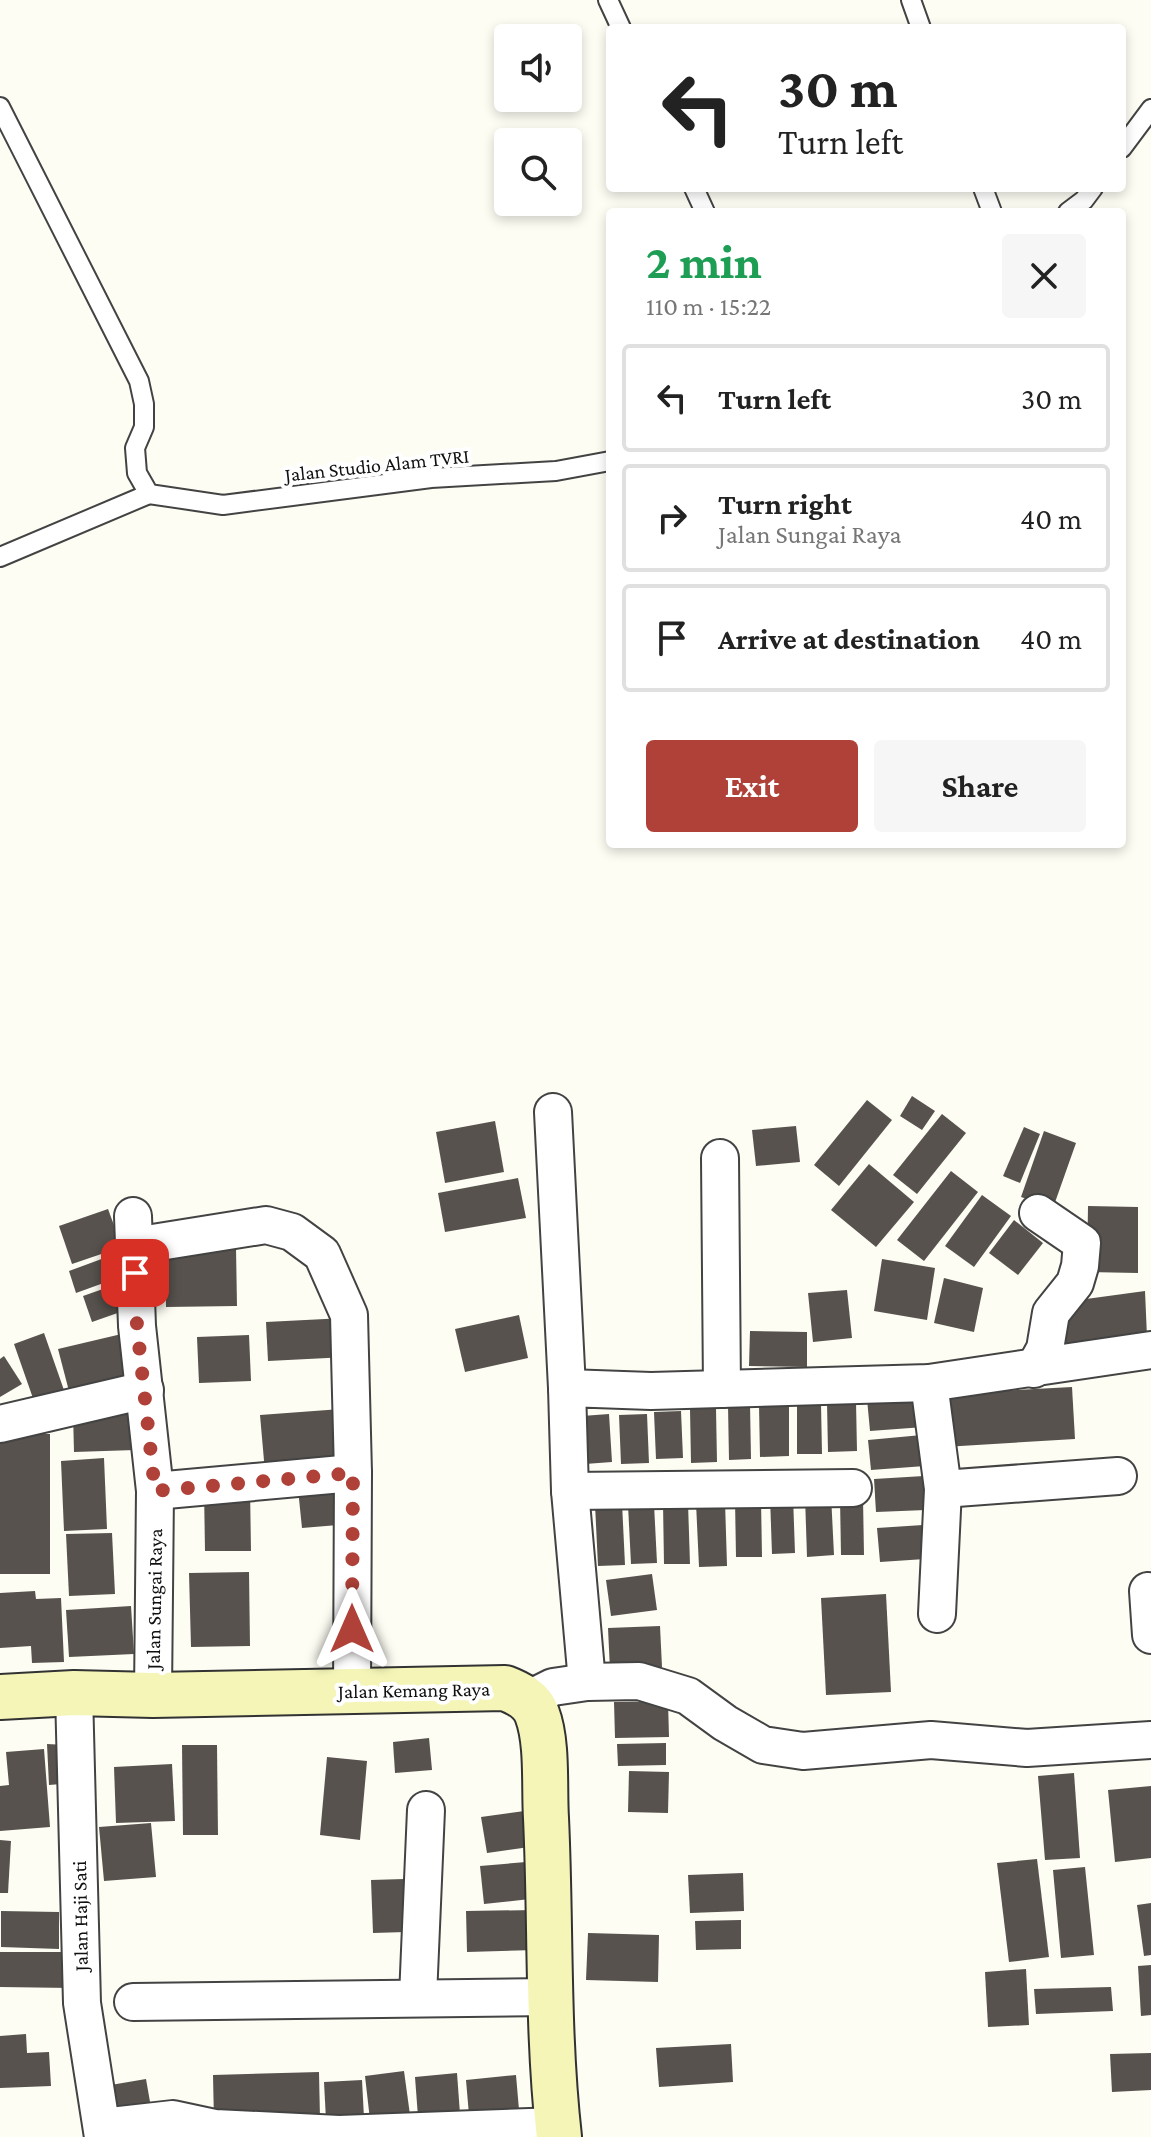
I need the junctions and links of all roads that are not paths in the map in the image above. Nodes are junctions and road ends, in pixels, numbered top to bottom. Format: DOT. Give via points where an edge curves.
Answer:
graph roads {
  1 [pos="608,0"];
  2 [pos="911,0"];
  3 [pos="619,24"];
  4 [pos="920,24"];
  5 [pos="0,107"];
  6 [pos="1151,109"];
  7 [pos="1126,143"];
  8 [pos="1090,192"];
  9 [pos="1073,208"];
  10 [pos="606,462"];
  11 [pos="149,494"];
  12 [pos="0,557"];
  13 [pos="553,1112"];
  14 [pos="720,1158"];
  15 [pos="1038,1213"];
  16 [pos="1151,1350"];
  17 [pos="1034,1369"];
  18 [pos="929,1383"];
  19 [pos="567,1388"];
  20 [pos="722,1389"];
  21 [pos="145,1390"];
  22 [pos="0,1424"];
  23 [pos="353,1473"];
  24 [pos="1118,1476"];
  25 [pos="853,1488"];
  26 [pos="943,1489"];
  27 [pos="155,1491"];
  28 [pos="570,1491"];
  29 [pos="1148,1591"];
  30 [pos="937,1614"];
  31 [pos="1151,1635"];
  32 [pos="587,1682"];
  33 [pos="352,1692"];
  34 [pos="74,1693"];
  35 [pos="153,1695"];
  36 [pos="0,1697"];
  37 [pos="527,1700"];
  38 [pos="1151,1740"];
  39 [pos="426,1810"];
  40 [pos="418,1997"];
  41 [pos="550,1997"];
  42 [pos="133,2002"];
  43 [pos="103,2132"];
  44 [pos="559,2132"];
  45 [pos="339,2136"];
  1 -- 3 [label="lane"];
  2 -- 4 [label="lane"];
  5 -- 11 [label="lane" via="139,381 144,427 135,448 137,473"];
  6 -- 7 [label="lane"];
  8 -- 9 [label="lane"];
  10 -- 11 [label="lane, Jalan Studio Alam TVRI" via="223,505"];
  11 -- 12 [label="lane"];
  13 -- 19 [label="street"];
  14 -- 20 [label="street"];
  15 -- 17 [label="street" via="1082,1243 1075,1283 1051,1313 1045,1349"];
  16 -- 17 [label="street"];
  17 -- 18 [label="street"];
  18 -- 20 [label="street"];
  18 -- 26 [label="street"];
  19 -- 20 [label="street"];
  19 -- 28 [label="street"];
  21 -- 22 [label="street"];
  21 -- 23 [label="street, Jalan Sungai Raya" via="133,1231 266,1225 292,1232 322,1254 349,1315"];
  21 -- 27 [label="street, Jalan Sungai Raya"];
  23 -- 27 [label="street"];
  23 -- 33 [label="street"];
  24 -- 26 [label="street"];
  25 -- 28 [label="street"];
  26 -- 30 [label="street"];
  27 -- 35 [label="street, Jalan Sungai Raya"];
  28 -- 32 [label="street"];
  29 -- 31 [label="street"];
  32 -- 37 [label="street" via="553,1687"];
  32 -- 38 [label="street" via="639,1681 688,1696 763,1745 803,1751 931,1740 1027,1748"];
  33 -- 35 [label="street, Jalan Kemang Raya"];
  33 -- 37 [label="street, Jalan Kemang Raya" via="505,1688"];
  34 -- 35 [label="street, Jalan Kemang Raya"];
  34 -- 36 [label="street, Jalan Kemang Raya"];
  34 -- 43 [label="street, Jalan Haji Sati" via="82,2003"];
  37 -- 41 [label="street" via="542,1731"];
  39 -- 40 [label="street"];
  40 -- 41 [label="street"];
  40 -- 42 [label="street"];
  41 -- 44 [label="street"];
  43 -- 45 [label="street" via="173,2119 215,2128"];
  44 -- 45 [label="street"];
}
